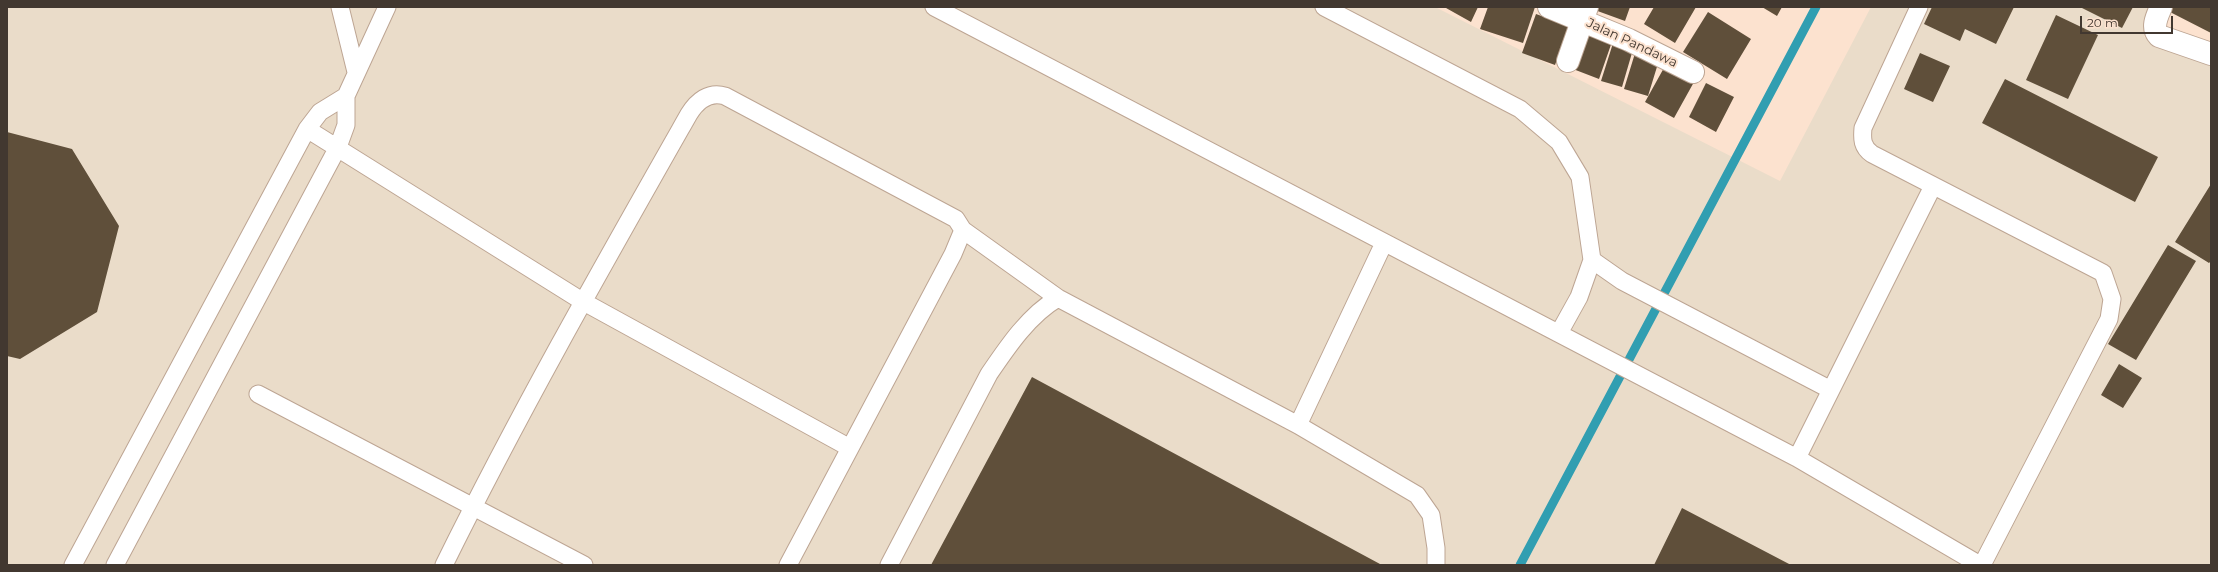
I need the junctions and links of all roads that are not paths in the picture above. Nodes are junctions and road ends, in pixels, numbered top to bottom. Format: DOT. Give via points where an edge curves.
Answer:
graph roads {
  1 [pos="340,7"];
  2 [pos="387,7"];
  3 [pos="934,7"];
  4 [pos="1324,7"];
  5 [pos="1549,7"];
  6 [pos="1919,7"];
  7 [pos="2161,7"];
  8 [pos="1585,14"];
  9 [pos="2211,54"];
  10 [pos="1568,61"];
  11 [pos="356,72"];
  12 [pos="1693,72"];
  13 [pos="346,96"];
  14 [pos="307,129"];
  15 [pos="338,147"];
  16 [pos="1933,186"];
  17 [pos="963,230"];
  18 [pos="1384,243"];
  19 [pos="1592,260"];
  20 [pos="1058,298"];
  21 [pos="582,301"];
  22 [pos="1564,336"];
  23 [pos="1831,390"];
  24 [pos="258,394"];
  25 [pos="1298,425"];
  26 [pos="850,448"];
  27 [pos="1797,458"];
  28 [pos="473,506"];
  29 [pos="73,565"];
  30 [pos="115,565"];
  31 [pos="444,565"];
  32 [pos="584,565"];
  33 [pos="788,565"];
  34 [pos="889,565"];
  35 [pos="1436,565"];
  36 [pos="1981,565"];
  1 -- 11 [label="lane"];
  2 -- 11 [label="lane"];
  3 -- 18 [label="lane"];
  4 -- 19 [label="lane" via="1520,109 1559,142 1580,177"];
  5 -- 8 [label="street, Jalan Pandawa"];
  6 -- 16 [label="lane" via="1863,128 1862,138 1864,147 1872,154"];
  7 -- 9 [label="street" via="2155,26 2159,36"];
  8 -- 10 [label="street"];
  8 -- 12 [label="street, Jalan Pandawa" via="1629,40"];
  11 -- 13 [label="lane"];
  13 -- 14 [label="lane" via="320,112"];
  13 -- 15 [label="lane" via="346,125"];
  14 -- 15 [label="lane"];
  14 -- 29 [label="lane"];
  15 -- 21 [label="lane"];
  15 -- 30 [label="lane"];
  16 -- 23 [label="lane"];
  16 -- 36 [label="lane" via="2103,273 2112,299 2109,319"];
  17 -- 20 [label="lane"];
  17 -- 21 [label="lane" via="956,219 717,93 705,97 696,104"];
  17 -- 26 [label="lane" via="953,254"];
  18 -- 22 [label="lane"];
  18 -- 25 [label="lane"];
  19 -- 22 [label="lane"];
  19 -- 23 [label="lane" via="1622,281"];
  20 -- 25 [label="lane"];
  20 -- 34 [label="lane" via="1046,305 1026,326 989,374"];
  21 -- 26 [label="lane"];
  21 -- 28 [label="lane"];
  22 -- 27 [label="lane"];
  23 -- 27 [label="lane"];
  24 -- 28 [label="lane"];
  25 -- 35 [label="lane" via="1417,494 1431,515"];
  26 -- 33 [label="lane"];
  27 -- 36 [label="lane"];
  28 -- 31 [label="lane"];
  28 -- 32 [label="lane"];
}
